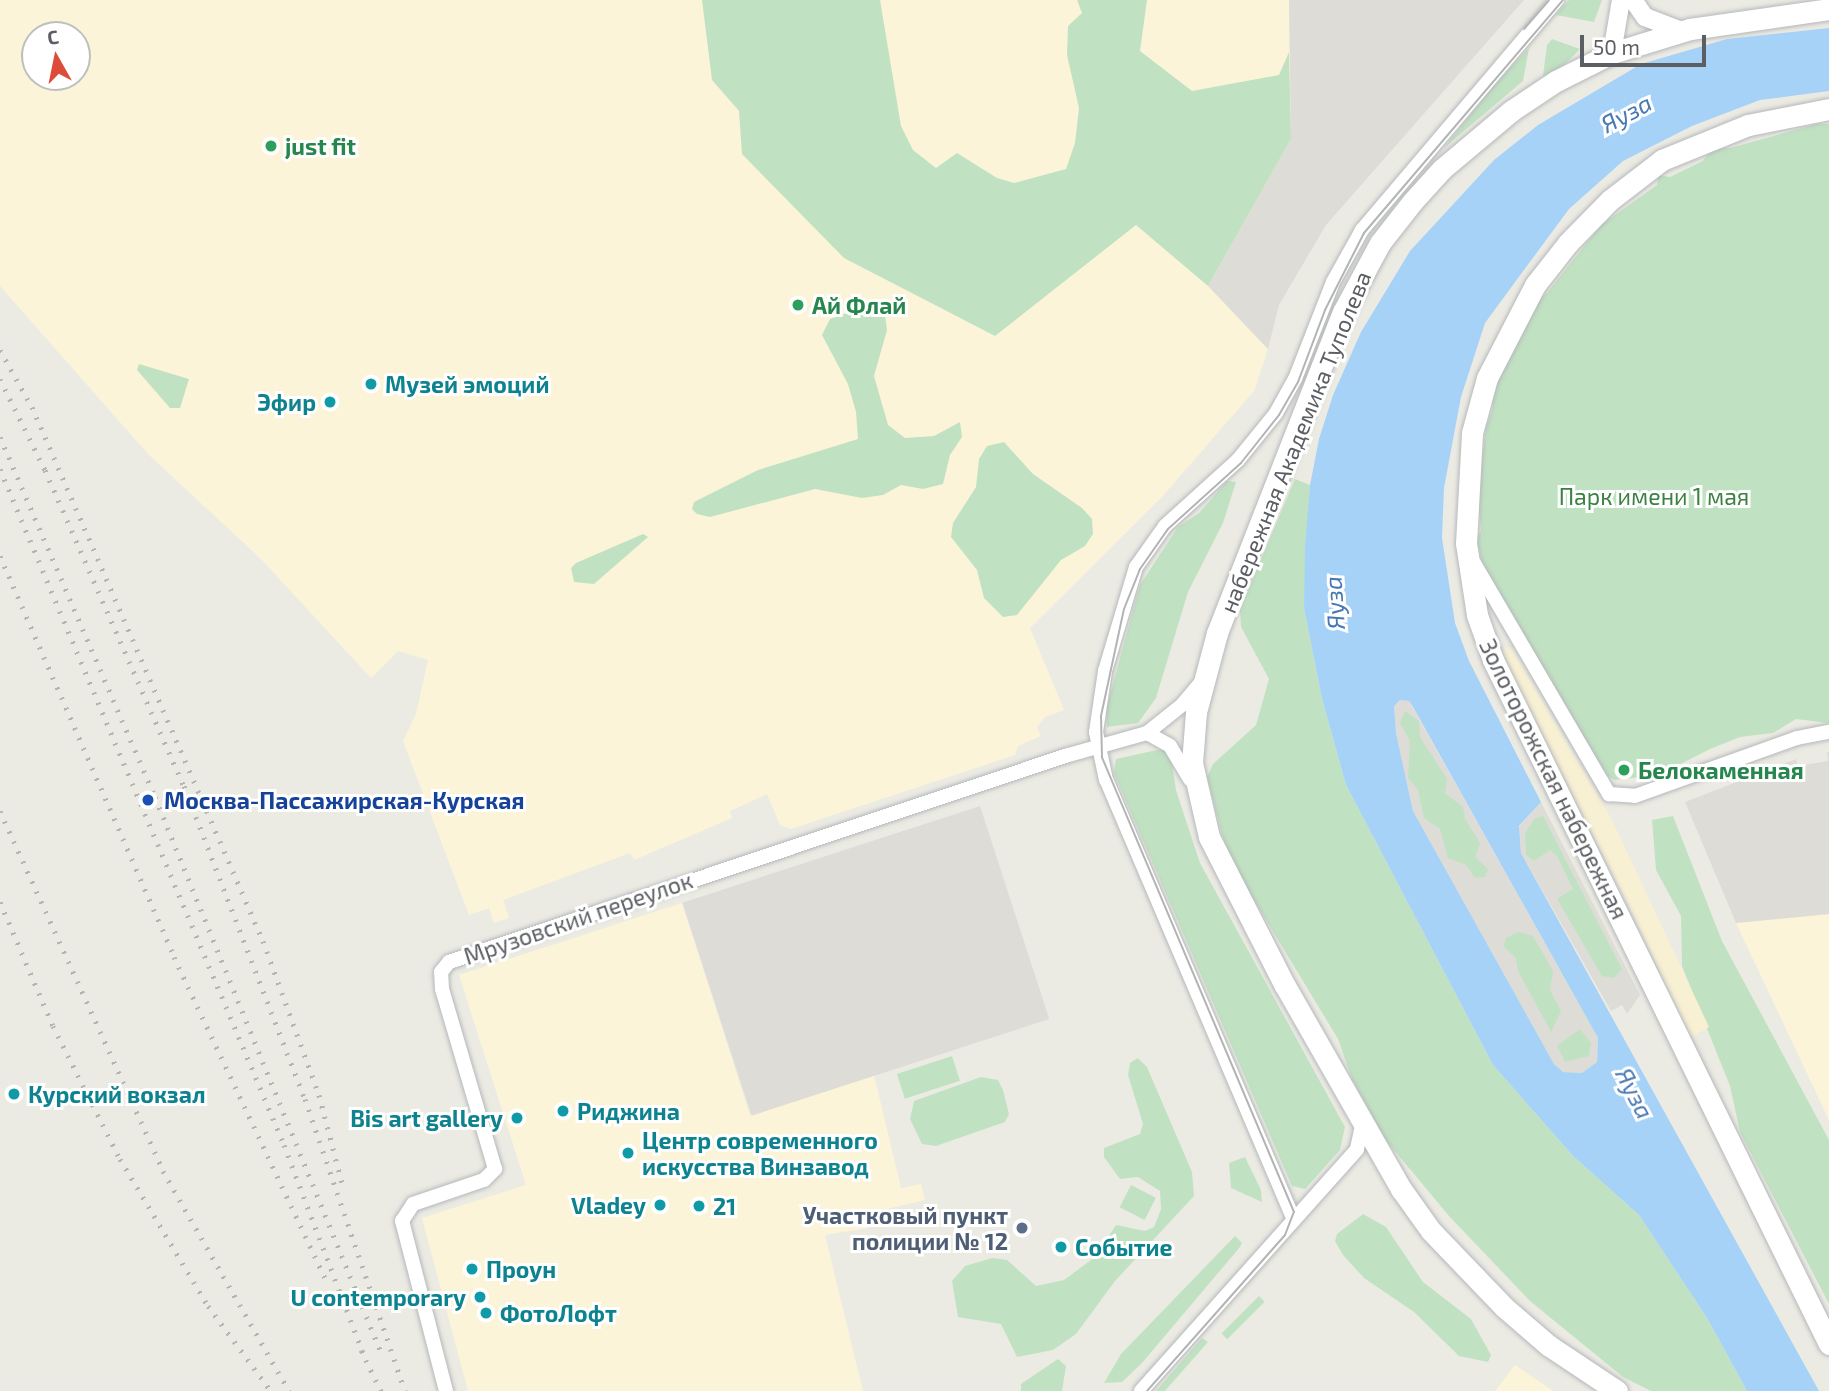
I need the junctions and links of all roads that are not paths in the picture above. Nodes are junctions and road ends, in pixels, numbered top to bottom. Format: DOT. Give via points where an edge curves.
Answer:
graph roads {
  1 [pos="1557,0"];
  2 [pos="1621,0"];
  3 [pos="1633,0"];
  4 [pos="1829,9"];
  5 [pos="1681,31"];
  6 [pos="1612,53"];
  7 [pos="1829,109"];
  8 [pos="1466,543"];
  9 [pos="1518,645"];
  10 [pos="1493,660"];
  11 [pos="1201,681"];
  12 [pos="1147,733"];
  13 [pos="1829,733"];
  14 [pos="1096,746"];
  15 [pos="1195,790"];
  16 [pos="1362,1125"];
  17 [pos="1382,1157"];
  18 [pos="1339,1170"];
  19 [pos="1294,1220"];
  20 [pos="1829,1344"];
  21 [pos="446,1391"];
  22 [pos="1140,1391"];
  23 [pos="1617,1391"];
  1 -- 14 [label="street" via="1367,222 1333,282 1295,379 1262,432 1238,460 1183,507 1136,567 1105,671"];
  2 -- 6 [label="street"];
  3 -- 5 [label="street" via="1645,17"];
  4 -- 5 [label="main road, набережная Академика Туполева"];
  5 -- 6 [label="main road, набережная Академика Туполева"];
  6 -- 11 [label="main road, набережная Академика Туполева" via="1556,81 1477,138 1442,169 1380,243 1343,312"];
  7 -- 8 [label="main road, Золоторожская набережная" via="1748,125 1662,160 1610,200 1568,243 1535,285 1487,377 1472,433"];
  8 -- 9 [label="street"];
  8 -- 10 [label="main road, Золоторожская набережная" via="1477,615"];
  9 -- 10 [label="street" via="1510,640 1499,643"];
  9 -- 13 [label="street" via="1602,786 1620,797 1797,738"];
  10 -- 20 [label="main road, Золоторожская набережная"];
  11 -- 12 [label="street, Мрузовский переулок"];
  11 -- 15 [label="main road, набережная Академика Туполева" via="1193,739"];
  12 -- 14 [label="street, Мрузовский переулок"];
  12 -- 15 [label="street" via="1178,755"];
  14 -- 19 [label="street" via="1105,780"];
  14 -- 21 [label="street, Мрузовский переулок" via="493,946 444,967 442,989 495,1169 484,1180 413,1204 402,1221"];
  15 -- 16 [label="main road, набережная Академика Туполева" via="1222,866"];
  16 -- 17 [label="main road, набережная Академика Туполева"];
  16 -- 18 [label="street" via="1357,1149"];
  17 -- 18 [label="street" via="1359,1160"];
  17 -- 23 [label="main road, набережная Академика Туполева" via="1431,1231 1470,1274 1548,1345"];
  18 -- 19 [label="street"];
  19 -- 22 [label="street"];
}
